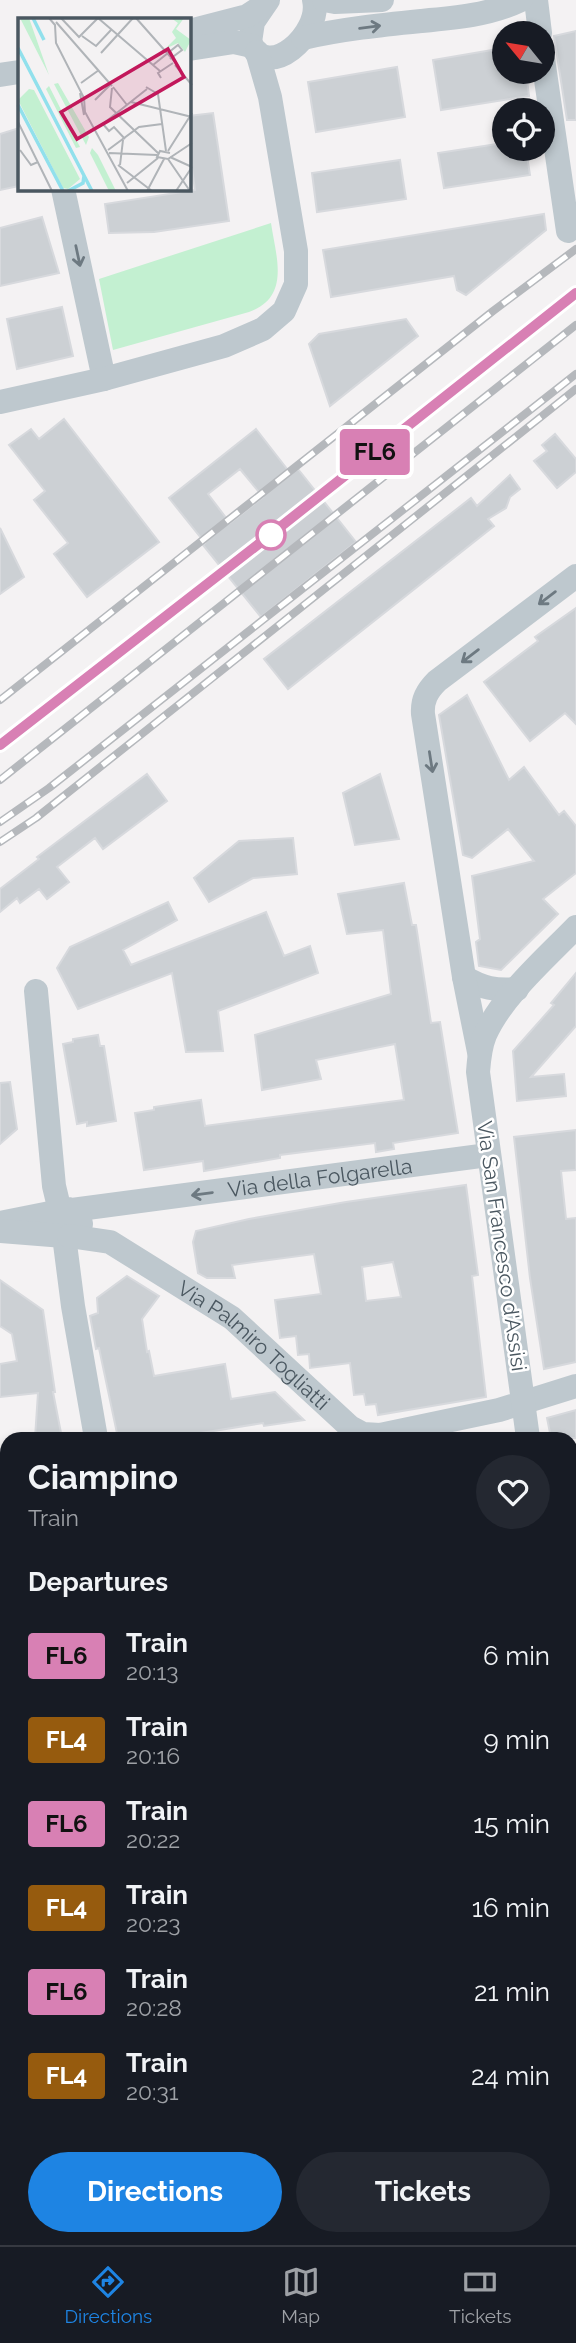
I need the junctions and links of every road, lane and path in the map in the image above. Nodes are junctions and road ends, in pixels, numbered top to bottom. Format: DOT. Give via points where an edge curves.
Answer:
graph roads {
  1 [pos="314,0"];
  2 [pos="324,0"];
  3 [pos="382,0"];
  4 [pos="521,0"];
  5 [pos="536,0"];
  6 [pos="265,4"];
  7 [pos="539,21"];
  8 [pos="191,30"];
  9 [pos="295,45"];
  10 [pos="191,49"];
  11 [pos="254,49"];
  12 [pos="18,72"];
  13 [pos="0,75"];
  14 [pos="547,84"];
  15 [pos="270,97"];
  16 [pos="63,191"];
  17 [pos="568,231"];
  18 [pos="104,379"];
  19 [pos="0,402"];
  20 [pos="576,576"];
  21 [pos="576,927"];
  22 [pos="464,977"];
  23 [pos="517,989"];
  24 [pos="36,991"];
  25 [pos="479,1052"];
  26 [pos="488,1155"];
  27 [pos="112,1206"];
  28 [pos="66,1211"];
  29 [pos="0,1223"];
  30 [pos="0,1231"];
  31 [pos="66,1236"];
  32 [pos="110,1242"];
  33 [pos="576,1386"];
  34 [pos="523,1403"];
  35 [pos="95,1432"];
  36 [pos="359,1432"];
  37 [pos="394,1432"];
  38 [pos="527,1432"];
  1 -- 9 [label="street" via="314,22"];
  2 -- 3 [label="street"];
  9 -- 4 [label="street, one-way" via="368,27 500,9"];
  5 -- 7 [label="street"];
  6 -- 8 [label="street" via="247,16"];
  6 -- 11 [label="street" via="253,22"];
  9 -- 11 [label="street" via="278,57 267,58"];
  9 -- 15 [label="street"];
  10 -- 11 [label="street" via="234,42"];
  11 -- 15 [label="street"];
  12 -- 13 [label="street"];
  14 -- 17 [label="street"];
  15 -- 18 [label="street" via="296,251 296,284 289,304 263,329 224,346"];
  16 -- 18 [label="street, one-way"];
  18 -- 19 [label="street"];
  20 -- 22 [label="street, Via San Francesco d'Assisi, one-way" via="437,681 426,695 423,714"];
  21 -- 23 [label="street, Via San Francesco d'Assisi"];
  22 -- 23 [label="street" via="497,991"];
  22 -- 25 [label="street, Via San Francesco d'Assisi"];
  23 -- 25 [label="street, Via San Francesco d'Assisi" via="486,1033"];
  24 -- 28 [label="street" via="54,1186"];
  25 -- 26 [label="street, Via San Francesco d'Assisi"];
  26 -- 27 [label="street, Via della Folgarella, one-way"];
  26 -- 34 [label="street, Via San Francesco d'Assisi"];
  27 -- 28 [label="street, Via della Folgarella"];
  27 -- 32 [label="street" via="104,1225"];
  28 -- 29 [label="street, Via della Folgarella"];
  28 -- 31 [label="street" via="54,1223"];
  30 -- 31 [label="street"];
  31 -- 32 [label="street"];
  31 -- 35 [label="street"];
  32 -- 36 [label="street, Via Palmiro Togliatti" via="232,1318"];
  33 -- 34 [label="street"];
  34 -- 37 [label="street, Via Palmiro Togliatti"];
  34 -- 38 [label="street, Via San Francesco d'Assisi"];
}
